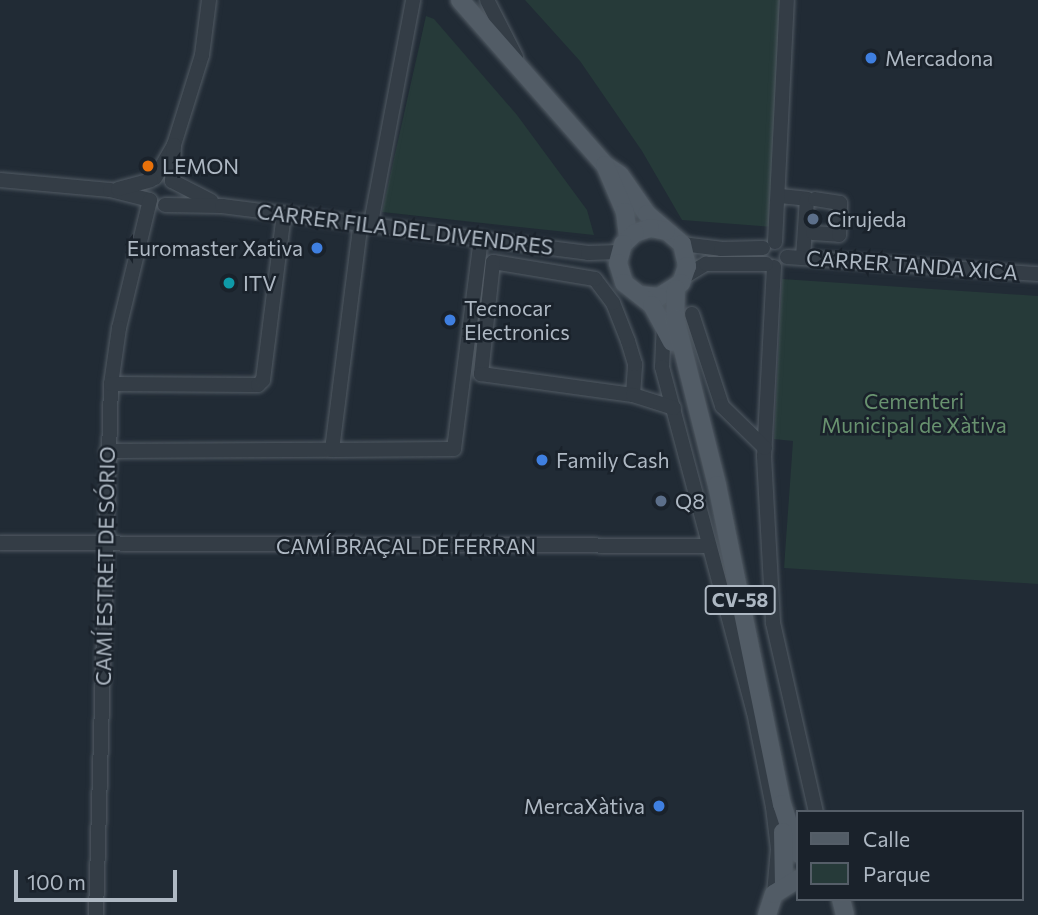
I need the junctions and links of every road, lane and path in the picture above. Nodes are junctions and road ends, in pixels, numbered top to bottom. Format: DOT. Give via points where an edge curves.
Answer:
graph roads {
  1 [pos="209,0"];
  2 [pos="460,0"];
  3 [pos="487,0"];
  4 [pos="787,0"];
  5 [pos="413,1"];
  6 [pos="520,64"];
  7 [pos="174,145"];
  8 [pos="605,165"];
  9 [pos="153,179"];
  10 [pos="0,180"];
  11 [pos="172,181"];
  12 [pos="110,190"];
  13 [pos="780,196"];
  14 [pos="811,199"];
  15 [pos="158,203"];
  16 [pos="222,206"];
  17 [pos="284,213"];
  18 [pos="366,223"];
  19 [pos="666,231"];
  20 [pos="481,238"];
  21 [pos="682,244"];
  22 [pos="769,245"];
  23 [pos="806,245"];
  24 [pos="622,251"];
  25 [pos="787,257"];
  26 [pos="770,266"];
  27 [pos="1038,274"];
  28 [pos="680,283"];
  29 [pos="640,295"];
  30 [pos="692,314"];
  31 [pos="664,321"];
  32 [pos="111,384"];
  33 [pos="634,395"];
  34 [pos="694,397"];
  35 [pos="674,408"];
  36 [pos="332,450"];
  37 [pos="107,451"];
  38 [pos="765,452"];
  39 [pos="0,543"];
  40 [pos="707,546"];
  41 [pos="105,547"];
  42 [pos="782,804"];
  43 [pos="816,810"];
  44 [pos="796,847"];
  45 [pos="775,899"];
  46 [pos="96,915"];
  1 -- 7 [label="street" via="202,55"];
  2 -- 6 [label="main road, CV-58"];
  3 -- 6 [label="street"];
  4 -- 13 [label="street"];
  5 -- 18 [label="street"];
  6 -- 8 [label="main road, CV-58"];
  7 -- 9 [label="street"];
  7 -- 11 [label="street"];
  8 -- 19 [label="main road, CV-58" via="620,175 647,214"];
  8 -- 24 [label="main road, CV-58" via="625,212"];
  9 -- 11 [label="street, CARRER FILA DEL DIVENDRES"];
  9 -- 12 [label="street, CARRER FILA DEL DIVENDRES"];
  9 -- 15 [label="street" via="146,192"];
  10 -- 12 [label="street, CARRER FILA DEL DIVENDRES"];
  11 -- 15 [label="street" via="175,195"];
  11 -- 16 [label="street, CARRER FILA DEL DIVENDRES"];
  12 -- 15 [label="street, CARRER FILA DEL DIVENDRES"];
  13 -- 14 [label="street"];
  13 -- 22 [label="street"];
  14 -- 23 [label="street"];
  14 -- 23 [label="street" via="840,203 838,234"];
  15 -- 16 [label="street, CARRER FILA DEL DIVENDRES"];
  15 -- 32 [label="street, CAMÍ ESTRET DE SÓRIO" via="147,221 119,328"];
  16 -- 17 [label="street, CARRER FILA DEL DIVENDRES"];
  17 -- 18 [label="street, CARRER FILA DEL DIVENDRES"];
  17 -- 32 [label="street" via="263,380 258,385"];
  18 -- 20 [label="street, CARRER FILA DEL DIVENDRES"];
  18 -- 36 [label="street"];
  19 -- 21 [label="main road, CV-58"];
  19 -- 24 [label="main road" via="642,229"];
  20 -- 24 [label="street, CARRER FILA DEL DIVENDRES" via="588,253"];
  20 -- 36 [label="street" via="454,449"];
  21 -- 22 [label="street"];
  21 -- 28 [label="main road, CV-58" via="686,254"];
  22 -- 25 [label="street" via="783,245"];
  22 -- 26 [label="street"];
  23 -- 25 [label="street, CARRER TANDA XICA"];
  23 -- 27 [label="street, CARRER TANDA XICA"];
  24 -- 29 [label="main road, CV-58" via="624,282"];
  25 -- 26 [label="street"];
  26 -- 28 [label="street" via="706,264"];
  26 -- 38 [label="street"];
  28 -- 29 [label="main road" via="659,297"];
  28 -- 34 [label="main road, CV-58" via="675,318"];
  29 -- 31 [label="main road, CV-58"];
  30 -- 38 [label="street" via="722,406"];
  31 -- 34 [label="main road, CV-58"];
  31 -- 35 [label="street" via="662,368"];
  32 -- 37 [label="street, CAMÍ ESTRET DE SÓRIO"];
  33 -- 33 [label="street" via="481,374 492,262 595,279 613,303 628,341 635,364"];
  33 -- 35 [label="street"];
  34 -- 42 [label="main road, CV-58"];
  35 -- 40 [label="street"];
  36 -- 37 [label="street"];
  37 -- 41 [label="street, CAMÍ ESTRET DE SÓRIO"];
  38 -- 43 [label="street" via="773,623"];
  39 -- 41 [label="street, CAMÍ BRAÇAL DE FERRAN"];
  40 -- 41 [label="street, CAMÍ BRAÇAL DE FERRAN"];
  40 -- 45 [label="street" via="754,712 773,807 778,849"];
  41 -- 46 [label="street, CAMÍ ESTRET DE SÓRIO"];
  42 -- 44 [label="main road, CV-58"];
  42 -- 45 [label="main road, CV-58"];
}
